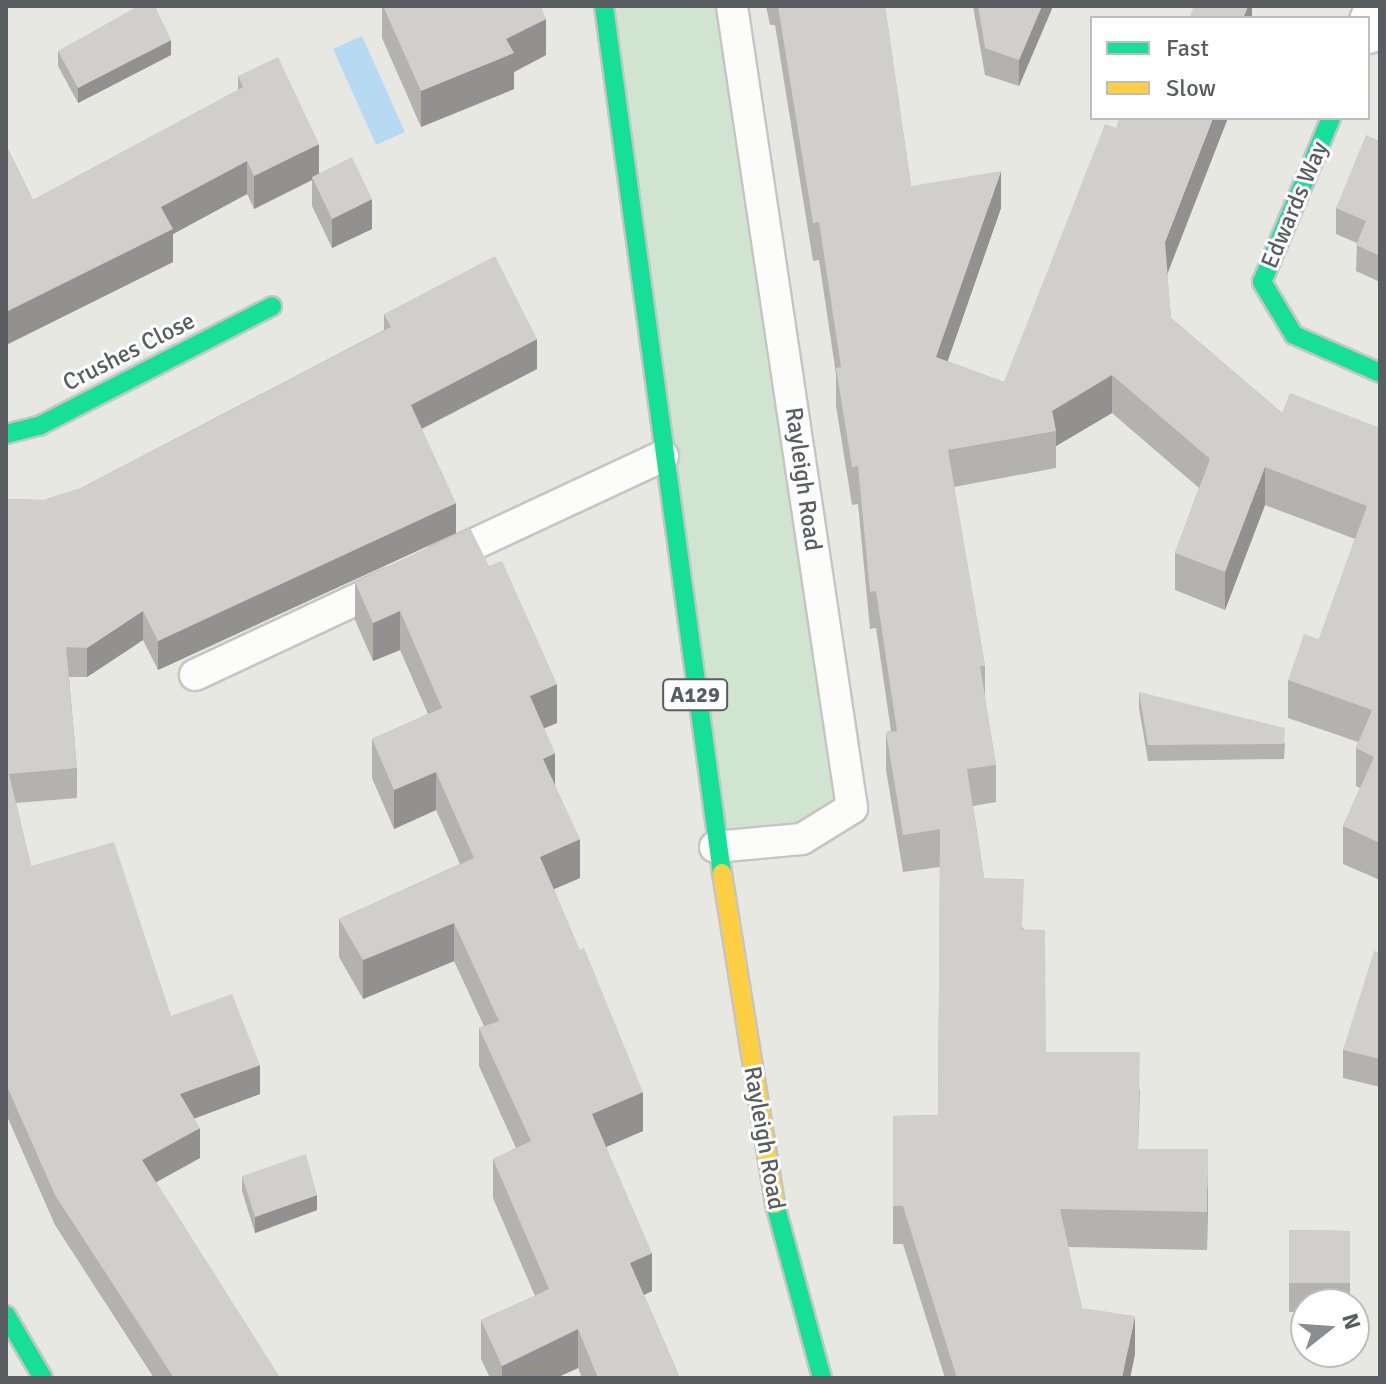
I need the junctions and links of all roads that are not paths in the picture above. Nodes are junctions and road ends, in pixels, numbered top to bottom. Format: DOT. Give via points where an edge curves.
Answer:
graph roads {
  1 [pos="604,6"];
  2 [pos="732,6"];
  3 [pos="1378,6"];
  4 [pos="1370,26"];
  5 [pos="1330,120"];
  6 [pos="272,306"];
  7 [pos="1380,373"];
  8 [pos="6,434"];
  9 [pos="663,456"];
  10 [pos="195,675"];
  11 [pos="715,847"];
  12 [pos="6,1315"];
  13 [pos="43,1378"];
  14 [pos="822,1378"];
  1 -- 9 [label="main road, Rayleigh Road / A129"];
  2 -- 11 [label="lane, Rayleigh Road" via="852,808 802,839"];
  3 -- 4 [label="street"];
  5 -- 7 [label="main road, Edwards Way" via="1262,282 1294,335"];
  6 -- 8 [label="main road, Crushes Close" via="39,426"];
  9 -- 10 [label="lane"];
  9 -- 11 [label="main road, Rayleigh Road / A129"];
  11 -- 14 [label="main road, Rayleigh Road / A129" via="779,1224"];
  12 -- 13 [label="main road"];
}
